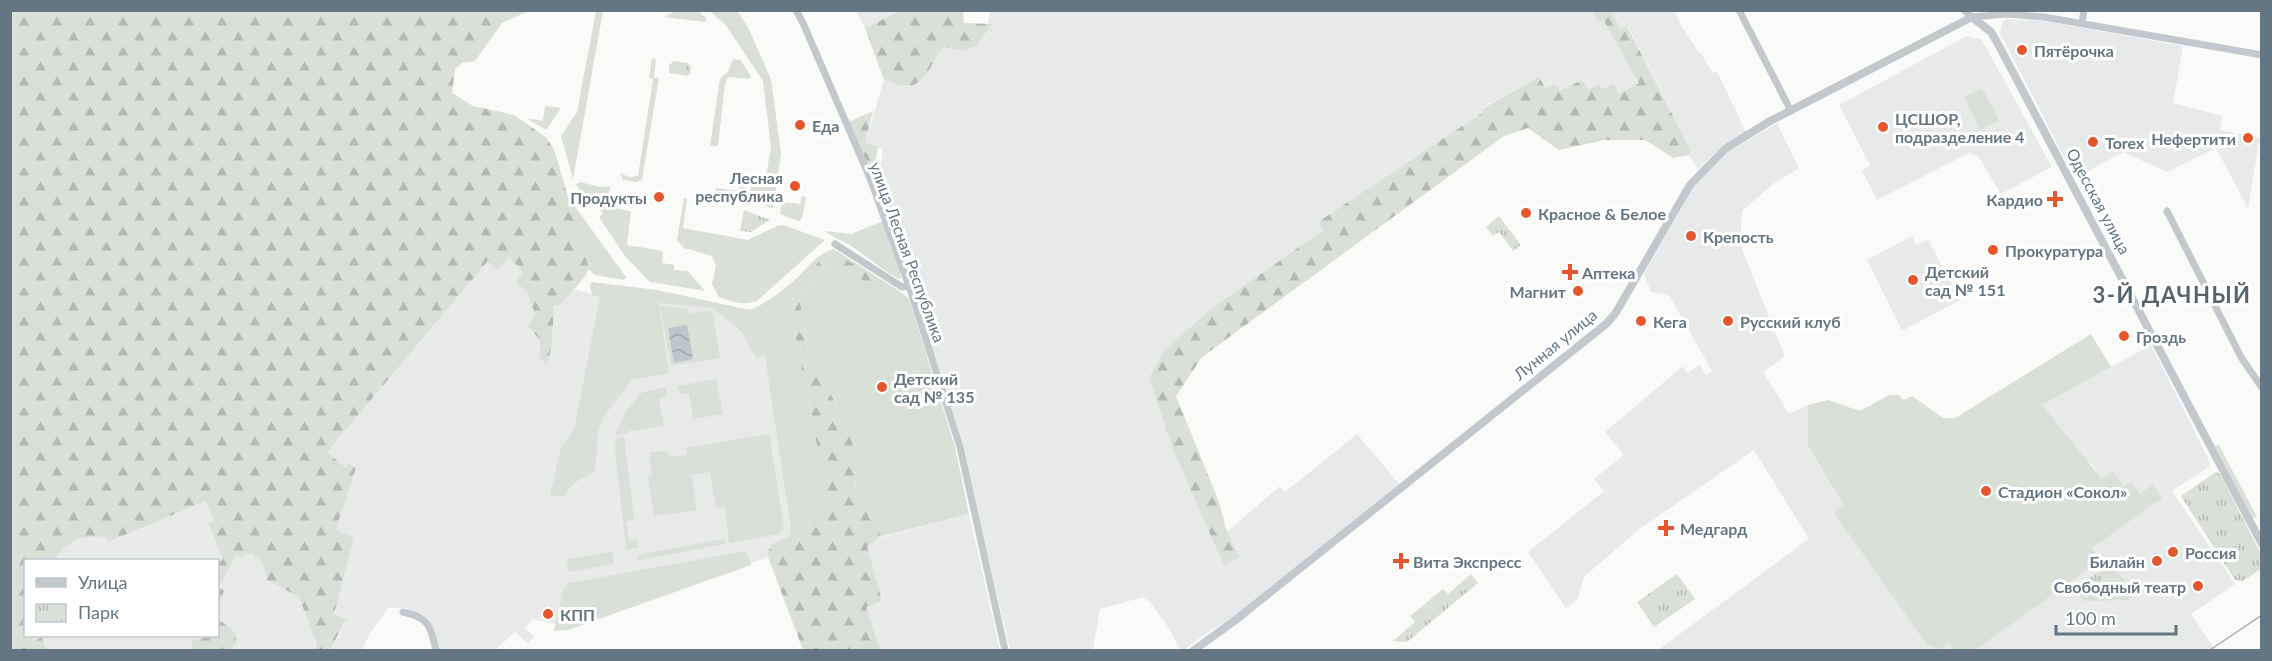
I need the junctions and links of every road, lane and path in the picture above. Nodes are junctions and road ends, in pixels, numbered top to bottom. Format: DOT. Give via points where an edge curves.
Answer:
graph roads {
  1 [pos="796,10"];
  2 [pos="1739,10"];
  3 [pos="1964,10"];
  4 [pos="2084,10"];
  5 [pos="1972,17"];
  6 [pos="2082,23"];
  7 [pos="2262,55"];
  8 [pos="1791,111"];
  9 [pos="2167,211"];
  10 [pos="835,244"];
  11 [pos="909,286"];
  12 [pos="2262,388"];
  13 [pos="2262,544"];
  14 [pos="403,612"];
  15 [pos="436,651"];
  16 [pos="1005,651"];
  17 [pos="1194,651"];
  1 -- 11 [label="street, улица Лесная Республика" via="870,178"];
  2 -- 8 [label="street"];
  3 -- 5 [label="street, Одесская улица"];
  4 -- 6 [label="street"];
  5 -- 6 [label="street" via="2007,14"];
  5 -- 8 [label="street, Лунная улица"];
  5 -- 13 [label="street, Одесская улица" via="1991,32 1998,44"];
  6 -- 7 [label="street"];
  8 -- 17 [label="street, Лунная улица" via="1725,149 1690,186 1606,324"];
  9 -- 12 [label="street" via="2241,357"];
  10 -- 11 [label="street" via="902,287"];
  11 -- 16 [label="street, улица Лесная Республика" via="960,447"];
  14 -- 15 [label="street" via="424,619 431,628"];
}
